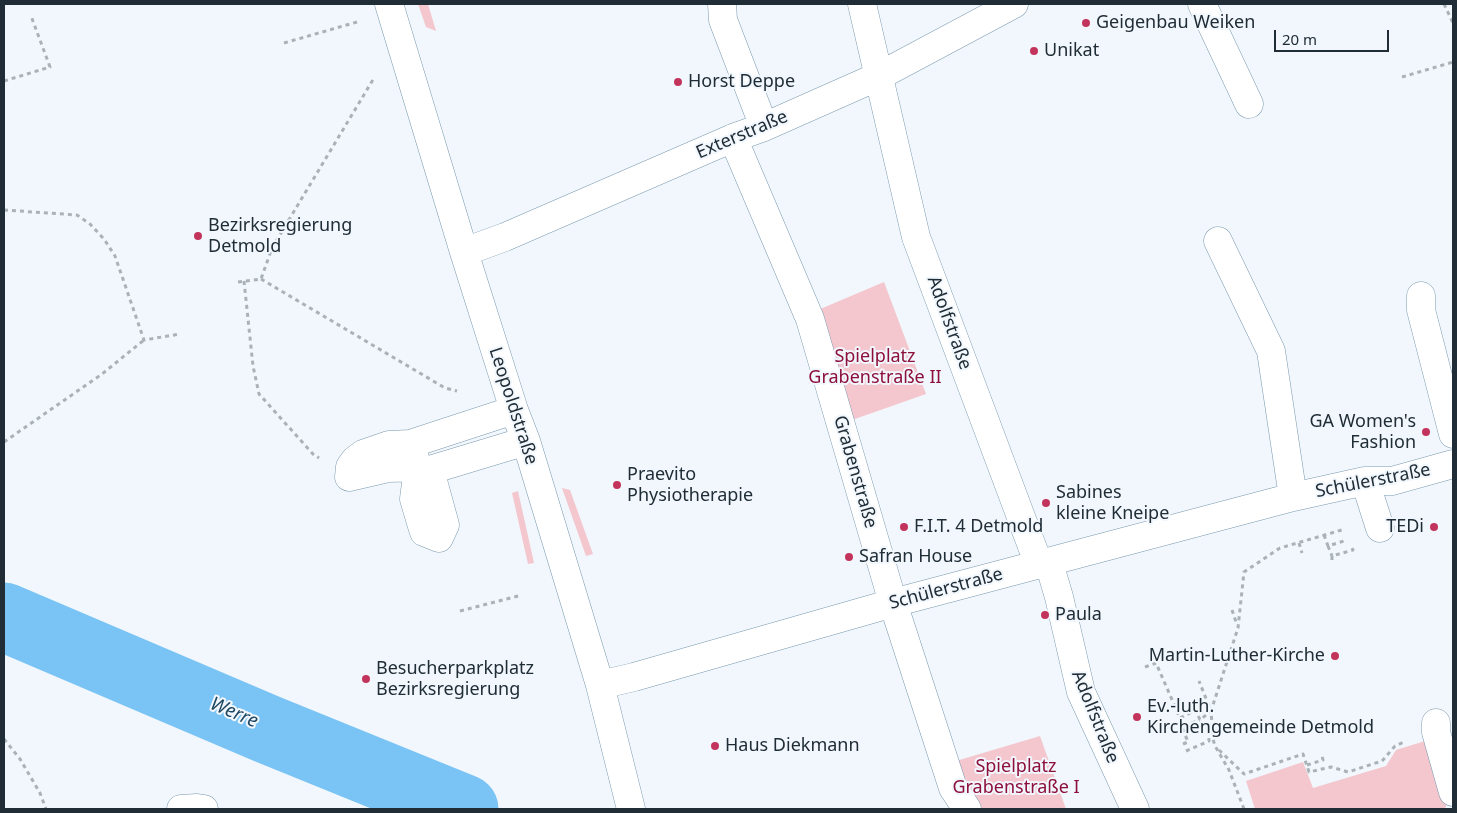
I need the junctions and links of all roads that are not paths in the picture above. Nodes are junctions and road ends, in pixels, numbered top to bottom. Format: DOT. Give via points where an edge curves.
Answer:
graph roads {
  1 [pos="389,4"];
  2 [pos="722,4"];
  3 [pos="862,4"];
  4 [pos="1014,4"];
  5 [pos="1202,4"];
  6 [pos="879,76"];
  7 [pos="1249,104"];
  8 [pos="764,127"];
  9 [pos="733,138"];
  10 [pos="1218,241"];
  11 [pos="464,252"];
  12 [pos="1421,296"];
  13 [pos="514,410"];
  14 [pos="1453,434"];
  15 [pos="526,441"];
  16 [pos="420,460"];
  17 [pos="1453,464"];
  18 [pos="348,477"];
  19 [pos="1365,481"];
  20 [pos="1293,497"];
  21 [pos="1379,524"];
  22 [pos="1044,564"];
  23 [pos="893,603"];
  24 [pos="600,685"];
  25 [pos="1436,728"];
  26 [pos="1453,792"];
  27 [pos="181,809"];
  28 [pos="204,809"];
  29 [pos="631,809"];
  30 [pos="967,809"];
  31 [pos="1135,809"];
  1 -- 11 [label="street, Leopoldstraße"];
  2 -- 8 [label="street" via="723,20"];
  3 -- 6 [label="street, Adolfstraße"];
  4 -- 6 [label="street, Exterstraße"];
  5 -- 7 [label="street"];
  6 -- 8 [label="street, Exterstraße"];
  6 -- 22 [label="street, Adolfstraße" via="916,237"];
  8 -- 9 [label="street, Exterstraße"];
  9 -- 11 [label="street, Exterstraße"];
  9 -- 23 [label="street, Grabenstraße" via="810,319"];
  10 -- 20 [label="street, Schülerstraße" via="1271,351"];
  11 -- 13 [label="street, Leopoldstraße"];
  12 -- 14 [label="street" via="1421,310"];
  13 -- 15 [label="street, Leopoldstraße"];
  13 -- 16 [label="street"];
  15 -- 16 [label="street"];
  15 -- 24 [label="street, Leopoldstraße"];
  16 -- 18 [label="street" via="389,445 362,454 350,467"];
  17 -- 19 [label="street, Schülerstraße" via="1392,481"];
  19 -- 20 [label="street, Schülerstraße"];
  19 -- 21 [label="street"];
  20 -- 22 [label="street, Schülerstraße"];
  22 -- 23 [label="street, Schülerstraße"];
  22 -- 31 [label="street, Adolfstraße" via="1081,692"];
  23 -- 24 [label="street, Schülerstraße"];
  23 -- 30 [label="street, Grabenstraße" via="954,788"];
  24 -- 29 [label="street, Leopoldstraße"];
  25 -- 26 [label="street"];
  27 -- 28 [label="street"];
}
